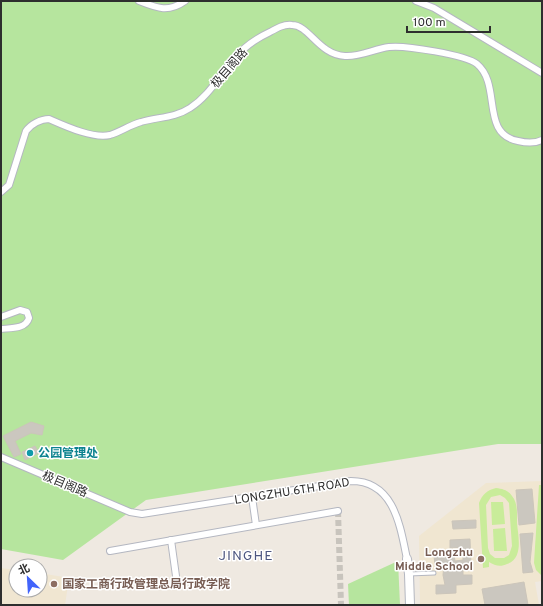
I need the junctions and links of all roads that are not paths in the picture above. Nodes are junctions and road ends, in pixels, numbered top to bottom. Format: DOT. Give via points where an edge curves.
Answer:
graph roads {
  1 [pos="139,1"];
  2 [pos="185,1"];
  3 [pos="416,1"];
  4 [pos="542,73"];
  5 [pos="542,140"];
  6 [pos="1,192"];
  7 [pos="1,317"];
  8 [pos="1,329"];
  9 [pos="1,457"];
  10 [pos="252,497"];
  11 [pos="338,511"];
  12 [pos="130,512"];
  13 [pos="256,525"];
  14 [pos="171,540"];
  15 [pos="110,551"];
  16 [pos="407,559"];
  17 [pos="434,573"];
  18 [pos="409,574"];
  19 [pos="176,576"];
  20 [pos="410,605"];
  1 -- 2 [label="street" via="167,9"];
  3 -- 4 [label="street" via="434,8"];
  5 -- 6 [label="street, 极目阁路" via="534,143 524,142 510,139 500,132 485,76 479,66 471,60 398,46 352,56 339,56 321,46 302,28 291,24 279,27 256,40 238,55 203,97 181,113 140,122 106,136 89,134 49,119 30,126 26,130 9,185"];
  7 -- 8 [label="street" via="22,310 27,312 29,318 24,325"];
  9 -- 12 [label="street, 极目阁路"];
  10 -- 12 [label="street, LONGZHU 6TH ROAD" via="148,513"];
  10 -- 13 [label="street"];
  10 -- 16 [label="street, LONGZHU 6TH ROAD" via="351,481 369,483 377,487 395,510"];
  11 -- 13 [label="street"];
  13 -- 14 [label="street"];
  14 -- 15 [label="street"];
  14 -- 19 [label="street"];
  16 -- 18 [label="street, LONGZHU 6TH ROAD"];
  17 -- 18 [label="lane"];
  18 -- 20 [label="street, LONGZHU 6TH ROAD"];
}
